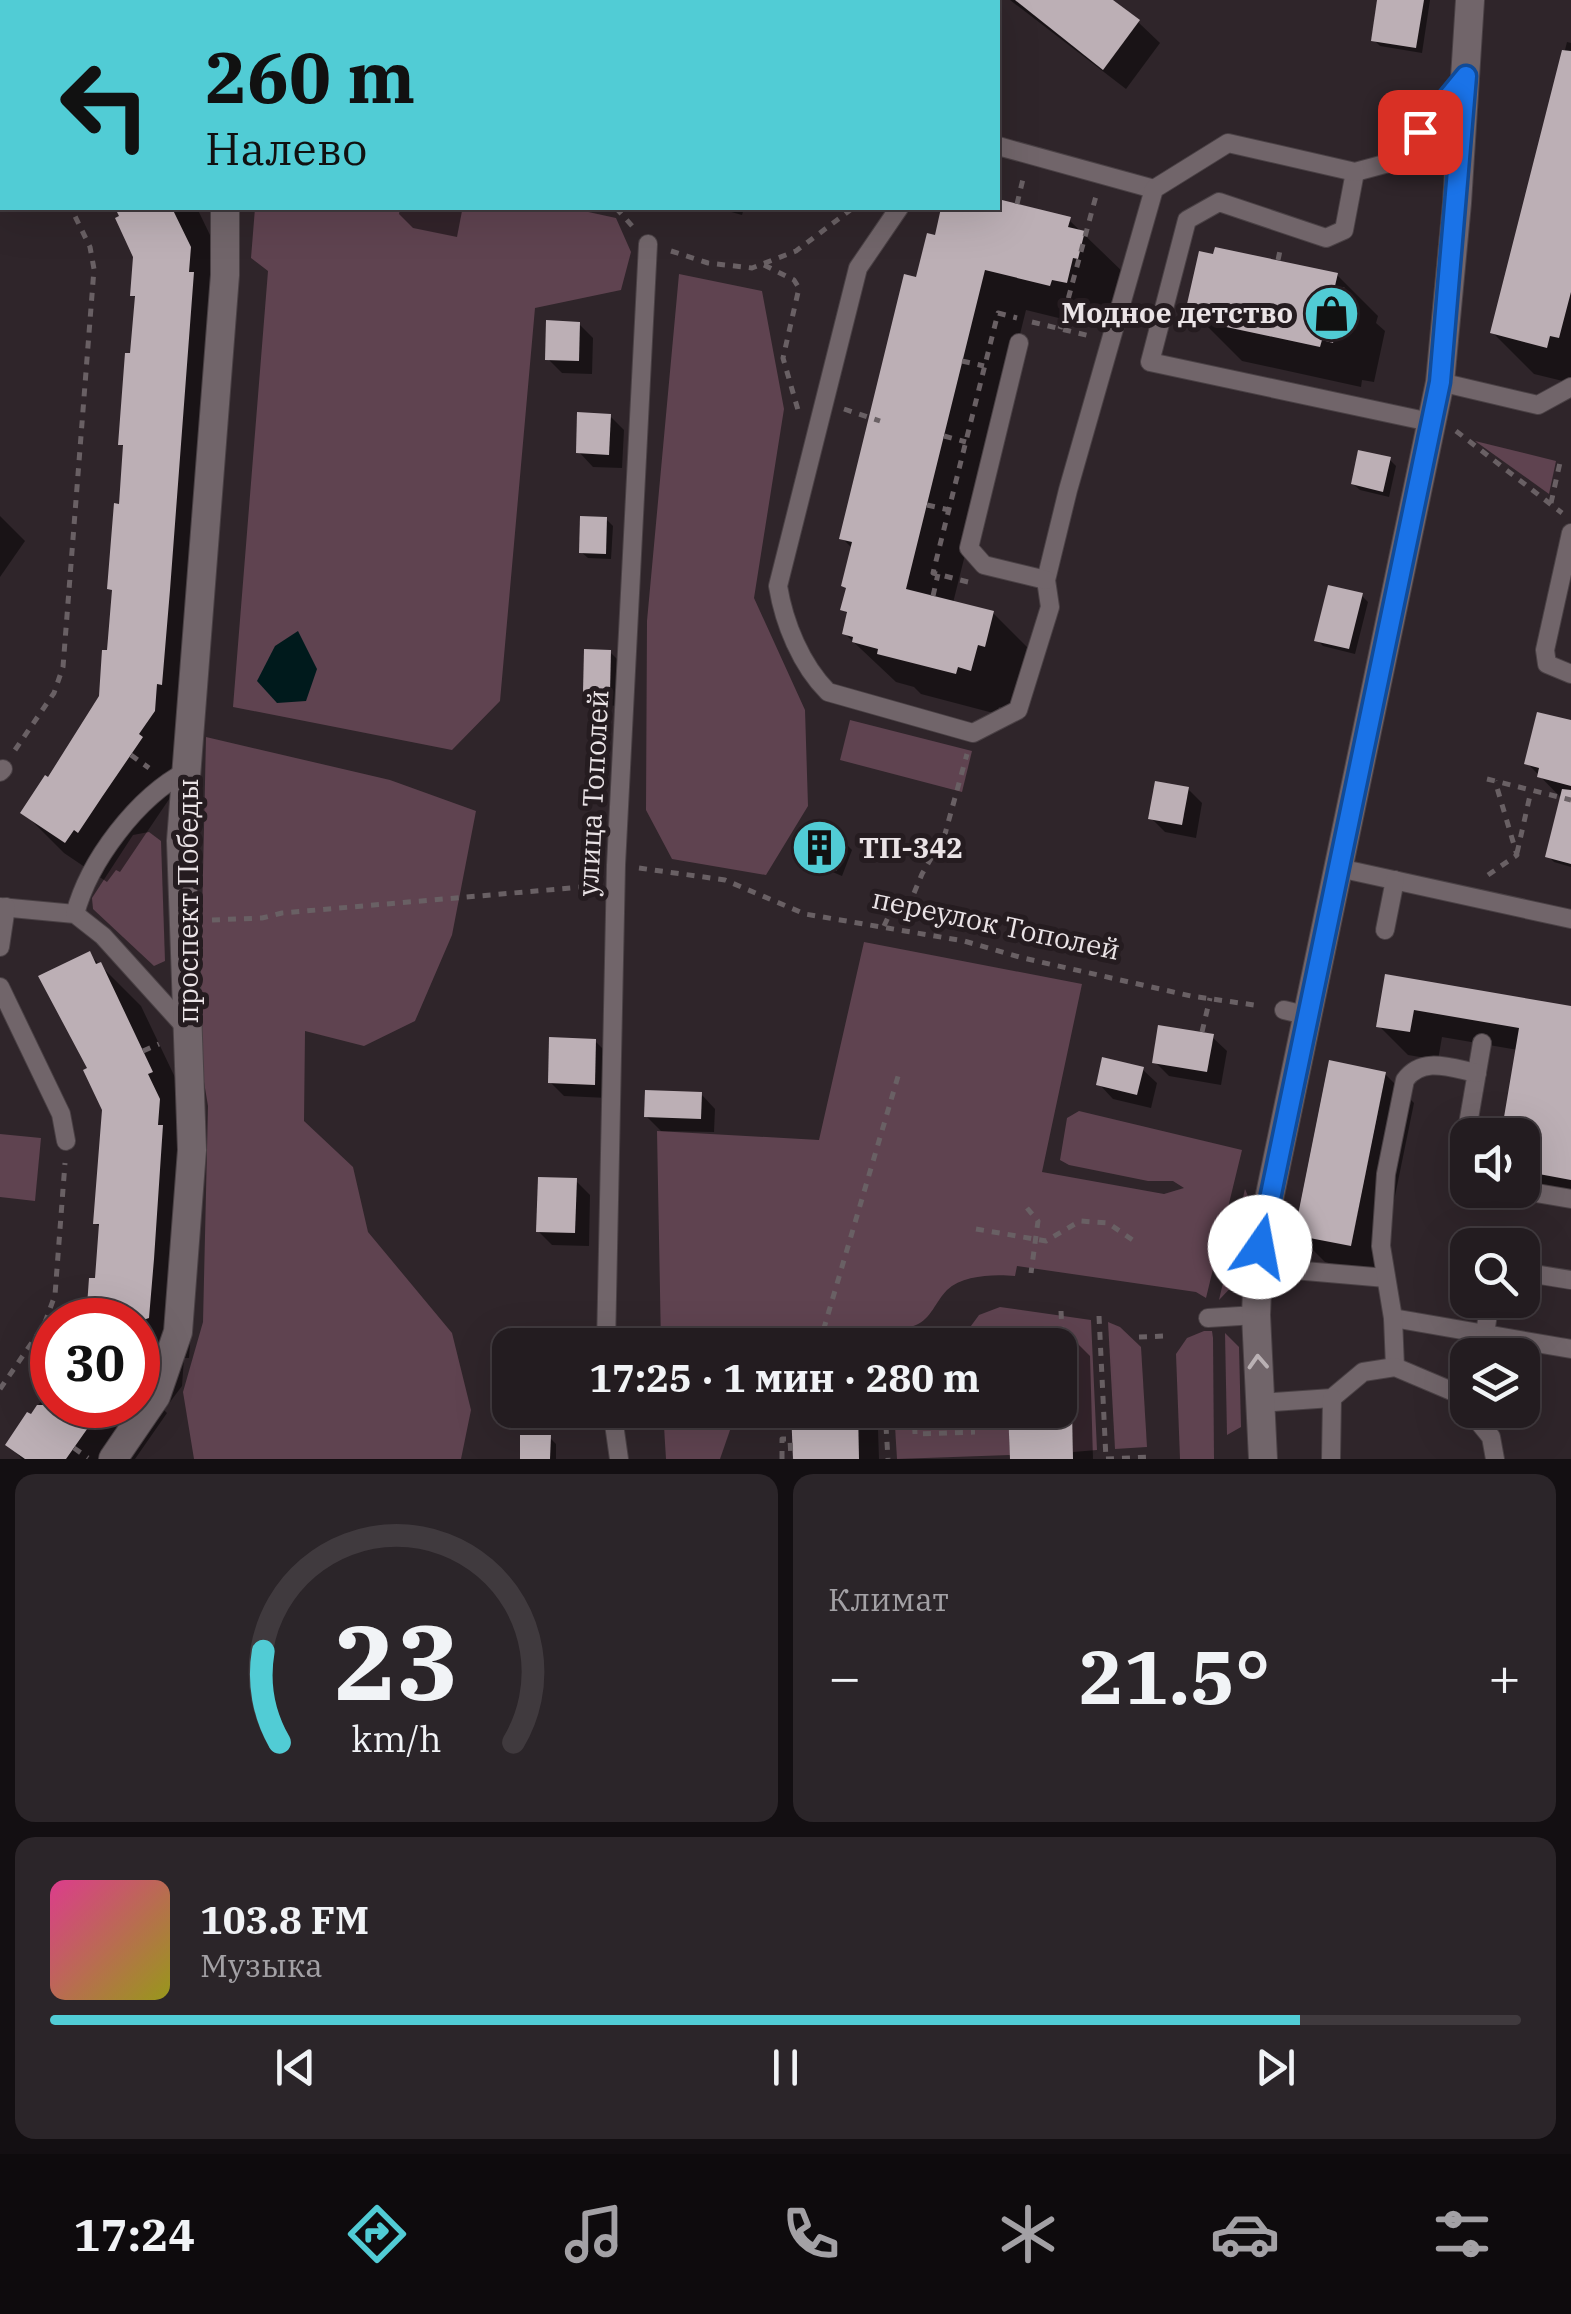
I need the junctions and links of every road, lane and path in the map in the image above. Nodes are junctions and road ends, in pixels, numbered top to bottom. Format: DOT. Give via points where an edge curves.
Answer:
graph roads {
  1 [pos="1470,0"];
  2 [pos="1466,76"];
  3 [pos="1000,147"];
  4 [pos="1355,172"];
  5 [pos="1102,174"];
  6 [pos="1023,179"];
  7 [pos="1154,189"];
  8 [pos="1017,204"];
  9 [pos="72,210"];
  10 [pos="224,210"];
  11 [pos="618,210"];
  12 [pos="850,210"];
  13 [pos="898,210"];
  14 [pos="648,244"];
  15 [pos="761,264"];
  16 [pos="1060,329"];
  17 [pos="1070,332"];
  18 [pos="1086,336"];
  19 [pos="1019,343"];
  20 [pos="962,362"];
  21 [pos="984,366"];
  22 [pos="1571,387"];
  23 [pos="823,402"];
  24 [pos="1435,403"];
  25 [pos="880,420"];
  26 [pos="817,426"];
  27 [pos="944,436"];
  28 [pos="966,442"];
  29 [pos="1561,458"];
  30 [pos="1551,503"];
  31 [pos="927,504"];
  32 [pos="949,510"];
  33 [pos="1562,513"];
  34 [pos="1571,532"];
  35 [pos="938,574"];
  36 [pos="1046,580"];
  37 [pos="933,596"];
  38 [pos="1571,674"];
  39 [pos="973,732"];
  40 [pos="131,755"];
  41 [pos="141,762"];
  42 [pos="1,771"];
  43 [pos="187,771"];
  44 [pos="1487,779"];
  45 [pos="1495,781"];
  46 [pos="1531,790"];
  47 [pos="1571,800"];
  48 [pos="1517,856"];
  49 [pos="616,864"];
  50 [pos="1339,868"];
  51 [pos="1486,877"];
  52 [pos="1395,880"];
  53 [pos="616,885"];
  54 [pos="3,907"];
  55 [pos="75,914"];
  56 [pos="1571,919"];
  57 [pos="184,920"];
  58 [pos="884,926"];
  59 [pos="1386,930"];
  60 [pos="0,946"];
  61 [pos="0,987"];
  62 [pos="1210,998"];
  63 [pos="1297,1013"];
  64 [pos="188,1030"];
  65 [pos="1202,1032"];
  66 [pos="1482,1043"];
  67 [pos="152,1047"];
  68 [pos="143,1051"];
  69 [pos="899,1073"];
  70 [pos="1477,1073"];
  71 [pos="1469,1118"];
  72 [pos="66,1142"];
  73 [pos="1540,1194"];
  74 [pos="1571,1199"];
  75 [pos="1027,1208"];
  76 [pos="976,1229"];
  77 [pos="1036,1239"];
  78 [pos="1137,1243"];
  79 [pos="1258,1267"];
  80 [pos="1032,1273"];
  81 [pos="1540,1275"];
  82 [pos="1386,1278"];
  83 [pos="1571,1280"];
  84 [pos="1061,1311"];
  85 [pos="1100,1316"];
  86 [pos="1256,1316"];
  87 [pos="1208,1318"];
  88 [pos="1393,1318"];
  89 [pos="1487,1318"];
  90 [pos="606,1328"];
  91 [pos="824,1328"];
  92 [pos="1062,1328"];
  93 [pos="1484,1334"];
  94 [pos="1165,1336"];
  95 [pos="1139,1337"];
  96 [pos="1571,1349"];
  97 [pos="1394,1367"];
  98 [pos="0,1389"];
  99 [pos="1450,1390"];
  100 [pos="1332,1398"];
  101 [pos="1260,1403"];
  102 [pos="615,1428"];
  103 [pos="886,1428"];
  104 [pos="915,1428"];
  105 [pos="1484,1428"];
  106 [pos="975,1432"];
  107 [pos="74,1448"];
  108 [pos="84,1456"];
  109 [pos="1152,1457"];
  110 [pos="113,1459"];
  111 [pos="620,1459"];
  112 [pos="782,1459"];
  113 [pos="791,1459"];
  114 [pos="888,1459"];
  115 [pos="1105,1459"];
  116 [pos="1263,1459"];
  117 [pos="1332,1459"];
  118 [pos="1496,1459"];
  1 -- 2 [label="street"];
  2 -- 4 [label="lane" via="1396,160"];
  2 -- 24 [label="street"];
  3 -- 5 [label="lane"];
  4 -- 7 [label="lane" via="1228,143"];
  4 -- 24 [label="lane" via="1344,230 1326,238 1219,202 1188,220 1150,362"];
  5 -- 7 [label="lane"];
  5 -- 16 [label="path"];
  6 -- 8 [label="path"];
  7 -- 36 [label="lane"];
  9 -- 42 [label="path" via="94,269 63,668 54,693"];
  10 -- 43 [label="street, проспект Победы" via="224,298"];
  11 -- 14 [label="path"];
  12 -- 15 [label="path" via="796,251"];
  13 -- 23 [label="lane" via="858,268"];
  14 -- 15 [label="path" via="708,263"];
  14 -- 49 [label="lane, улица Тополей"];
  15 -- 26 [label="path" via="799,288 783,358 802,420"];
  17 -- 18 [label="path"];
  19 -- 36 [label="lane" via="969,548 984,566"];
  20 -- 21 [label="path"];
  22 -- 24 [label="lane" via="1538,406"];
  23 -- 25 [label="path"];
  23 -- 26 [label="lane"];
  24 -- 30 [label="path" via="1458,414 1455,430"];
  24 -- 50 [label="street"];
  26 -- 39 [label="lane" via="778,586 782,614 814,679 828,692"];
  27 -- 28 [label="path"];
  29 -- 30 [label="path"];
  30 -- 33 [label="path"];
  31 -- 32 [label="path"];
  34 -- 38 [label="lane" via="1545,650 1547,664"];
  35 -- 37 [label="path"];
  36 -- 39 [label="lane" via="1050,608 1018,710"];
  39 -- 58 [label="path" via="945,834 910,905 890,913"];
  40 -- 41 [label="path"];
  43 -- 55 [label="lane" via="133,812 82,887"];
  43 -- 57 [label="street, проспект Победы"];
  44 -- 45 [label="path"];
  45 -- 46 [label="path"];
  45 -- 48 [label="path"];
  46 -- 47 [label="path"];
  46 -- 48 [label="path"];
  48 -- 51 [label="path"];
  49 -- 53 [label="lane, улица Тополей"];
  49 -- 58 [label="path, переулок Тополей" via="725,880 806,914"];
  50 -- 52 [label="lane"];
  50 -- 63 [label="street"];
  52 -- 56 [label="lane"];
  52 -- 59 [label="lane"];
  53 -- 57 [label="path"];
  53 -- 90 [label="lane, улица Тополей"];
  54 -- 55 [label="lane"];
  54 -- 60 [label="lane"];
  55 -- 64 [label="lane"];
  57 -- 64 [label="street, проспект Победы"];
  58 -- 62 [label="path, переулок Тополей"];
  61 -- 72 [label="lane" via="60,1114"];
  62 -- 63 [label="path, переулок Тополей"];
  62 -- 65 [label="path"];
  63 -- 79 [label="street"];
  64 -- 110 [label="street, проспект Победы" via="192,1150 178,1332 156,1396"];
  66 -- 70 [label="lane"];
  67 -- 68 [label="path"];
  69 -- 91 [label="path"];
  70 -- 71 [label="lane"];
  70 -- 82 [label="lane" via="1427,1064 1404,1080 1386,1174"];
  72 -- 98 [label="path" via="55,1296 44,1326"];
  73 -- 74 [label="lane"];
  75 -- 77 [label="path" via="1038,1221"];
  76 -- 77 [label="path"];
  77 -- 78 [label="path" via="1080,1221 1108,1223"];
  77 -- 80 [label="path"];
  79 -- 82 [label="lane"];
  79 -- 86 [label="street"];
  81 -- 83 [label="lane"];
  82 -- 88 [label="lane"];
  84 -- 92 [label="path"];
  85 -- 115 [label="path"];
  86 -- 87 [label="lane"];
  101 -- 86 [label="street, one-way"];
  88 -- 93 [label="lane"];
  88 -- 97 [label="lane"];
  89 -- 93 [label="lane"];
  93 -- 96 [label="lane"];
  94 -- 95 [label="path"];
  97 -- 99 [label="lane"];
  97 -- 100 [label="lane" via="1363,1372"];
  100 -- 101 [label="lane"];
  100 -- 117 [label="lane"];
  101 -- 116 [label="street"];
  102 -- 111 [label="lane"];
  103 -- 114 [label="path"];
  104 -- 106 [label="path" via="915,1434"];
  105 -- 118 [label="lane"];
  107 -- 108 [label="path"];
  109 -- 115 [label="path"];
  112 -- 113 [label="path" via="782,1440 790,1439"];
}
